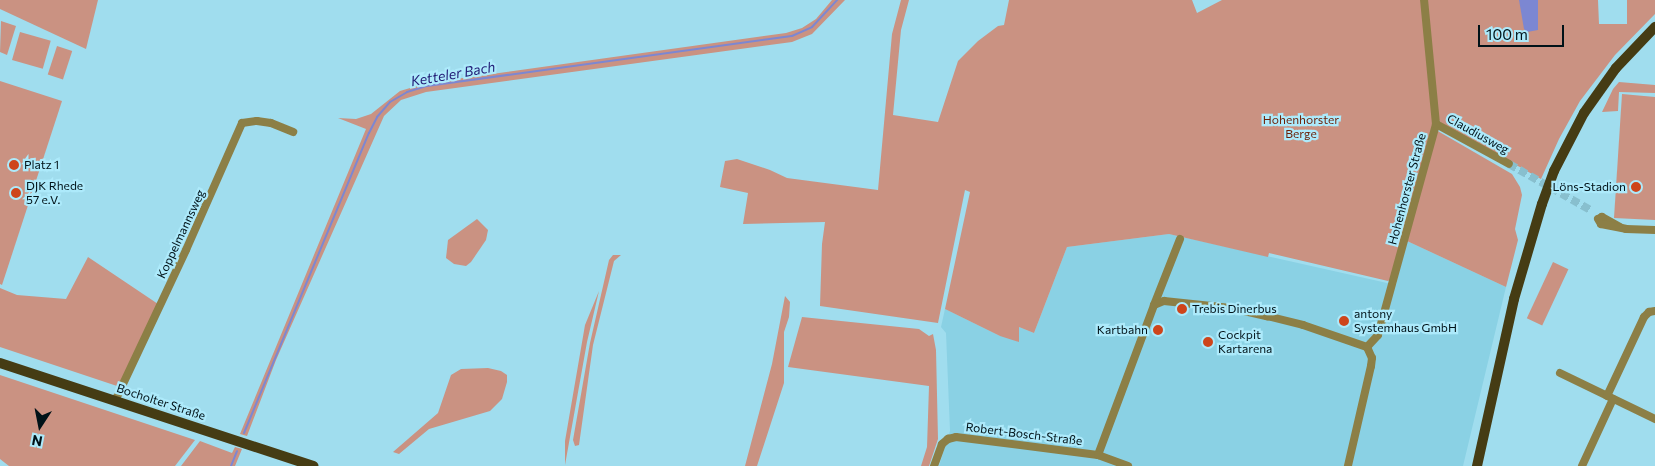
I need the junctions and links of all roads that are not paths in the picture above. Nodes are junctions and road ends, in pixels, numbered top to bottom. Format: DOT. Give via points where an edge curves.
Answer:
graph roads {
  1 [pos="1424,0"];
  2 [pos="1655,27"];
  3 [pos="1436,124"];
  4 [pos="293,132"];
  5 [pos="1509,164"];
  6 [pos="1592,211"];
  7 [pos="1655,230"];
  8 [pos="1180,239"];
  9 [pos="1154,305"];
  10 [pos="1655,312"];
  11 [pos="1366,347"];
  12 [pos="0,363"];
  13 [pos="1560,373"];
  14 [pos="1610,398"];
  15 [pos="116,401"];
  16 [pos="1655,418"];
  17 [pos="1098,455"];
  18 [pos="314,466"];
  19 [pos="934,466"];
  20 [pos="1128,466"];
  21 [pos="1348,466"];
  22 [pos="1477,466"];
  23 [pos="1582,466"];
  1 -- 3 [label="street, Hohenhorster Straße"];
  2 -- 22 [label="main road" via="1616,68 1584,113 1554,171 1514,299"];
  3 -- 5 [label="street, Claudiusweg"];
  3 -- 11 [label="street, Hohenhorster Straße" via="1378,335"];
  4 -- 15 [label="street, Koppelmannsweg" via="270,123 242,123"];
  6 -- 7 [label="street" via="1602,217 1598,219 1601,224 1632,230"];
  8 -- 9 [label="street, Robert-Bosch-Straße"];
  9 -- 11 [label="street" via="1164,301 1231,308 1304,325"];
  9 -- 17 [label="street, Robert-Bosch-Straße"];
  10 -- 14 [label="street" via="1644,317"];
  11 -- 21 [label="street" via="1372,358 1371,366"];
  12 -- 15 [label="main road, Bocholter Straße"];
  13 -- 14 [label="street"];
  14 -- 16 [label="street"];
  14 -- 23 [label="street"];
  15 -- 18 [label="main road, Bocholter Straße"];
  17 -- 19 [label="street, Robert-Bosch-Straße" via="956,437 942,444"];
  17 -- 20 [label="street, Robert-Bosch-Straße"];
}
